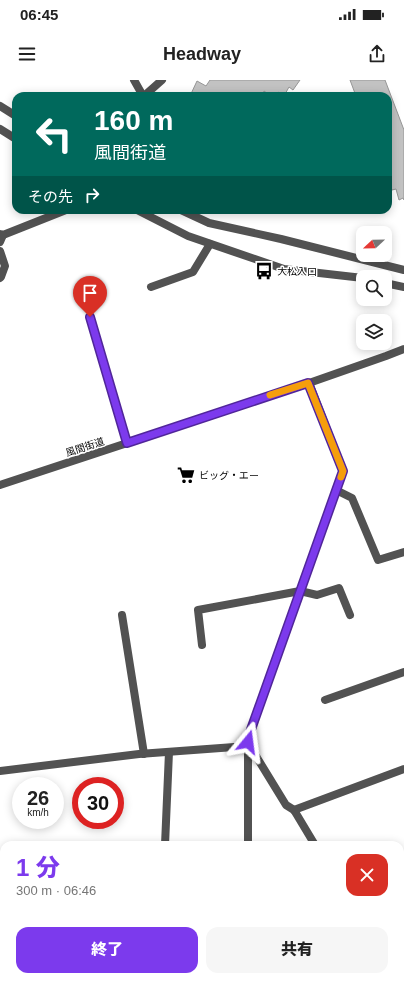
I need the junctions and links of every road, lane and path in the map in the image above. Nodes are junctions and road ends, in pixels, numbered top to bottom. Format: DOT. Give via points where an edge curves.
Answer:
graph roads {
  1 [pos="134,80"];
  2 [pos="162,80"];
  3 [pos="142,92"];
  4 [pos="148,92"];
  5 [pos="0,106"];
  6 [pos="12,114"];
  7 [pos="0,129"];
  8 [pos="12,136"];
  9 [pos="56,214"];
  10 [pos="145,214"];
  11 [pos="190,214"];
  12 [pos="1,237"];
  13 [pos="210,244"];
  14 [pos="0,251"];
  15 [pos="404,270"];
  16 [pos="356,277"];
  17 [pos="0,278"];
  18 [pos="392,284"];
  19 [pos="151,287"];
  20 [pos="404,287"];
  21 [pos="90,317"];
  22 [pos="404,349"];
  23 [pos="308,383"];
  24 [pos="127,443"];
  25 [pos="0,485"];
  26 [pos="336,490"];
  27 [pos="404,552"];
  28 [pos="300,591"];
  29 [pos="122,614"];
  30 [pos="350,615"];
  31 [pos="202,645"];
  32 [pos="404,672"];
  33 [pos="325,700"];
  34 [pos="248,744"];
  35 [pos="169,752"];
  36 [pos="144,754"];
  37 [pos="404,769"];
  38 [pos="0,771"];
  39 [pos="294,810"];
  40 [pos="165,841"];
  41 [pos="248,841"];
  42 [pos="313,841"];
  1 -- 3 [label="street"];
  2 -- 4 [label="street"];
  5 -- 6 [label="street"];
  7 -- 8 [label="street"];
  9 -- 12 [label="street"];
  10 -- 13 [label="street"];
  11 -- 15 [label="street" via="209,223"];
  13 -- 16 [label="street" via="284,269"];
  13 -- 19 [label="street" via="193,272"];
  14 -- 17 [label="street" via="5,266"];
  18 -- 20 [label="street"];
  21 -- 24 [label="street"];
  22 -- 23 [label="street, 風間街道"];
  23 -- 24 [label="street, 風間街道"];
  23 -- 26 [label="street" via="343,471"];
  24 -- 25 [label="street, 風間街道"];
  26 -- 27 [label="street" via="352,498 378,560"];
  26 -- 28 [label="street"];
  28 -- 30 [label="street" via="317,596 338,588"];
  28 -- 31 [label="street" via="198,610"];
  28 -- 34 [label="street"];
  29 -- 36 [label="street"];
  32 -- 33 [label="street"];
  34 -- 35 [label="street"];
  34 -- 39 [label="street" via="286,805"];
  34 -- 41 [label="street"];
  35 -- 36 [label="street"];
  35 -- 40 [label="street"];
  36 -- 38 [label="street"];
  37 -- 39 [label="street"];
  39 -- 42 [label="street"];
}
